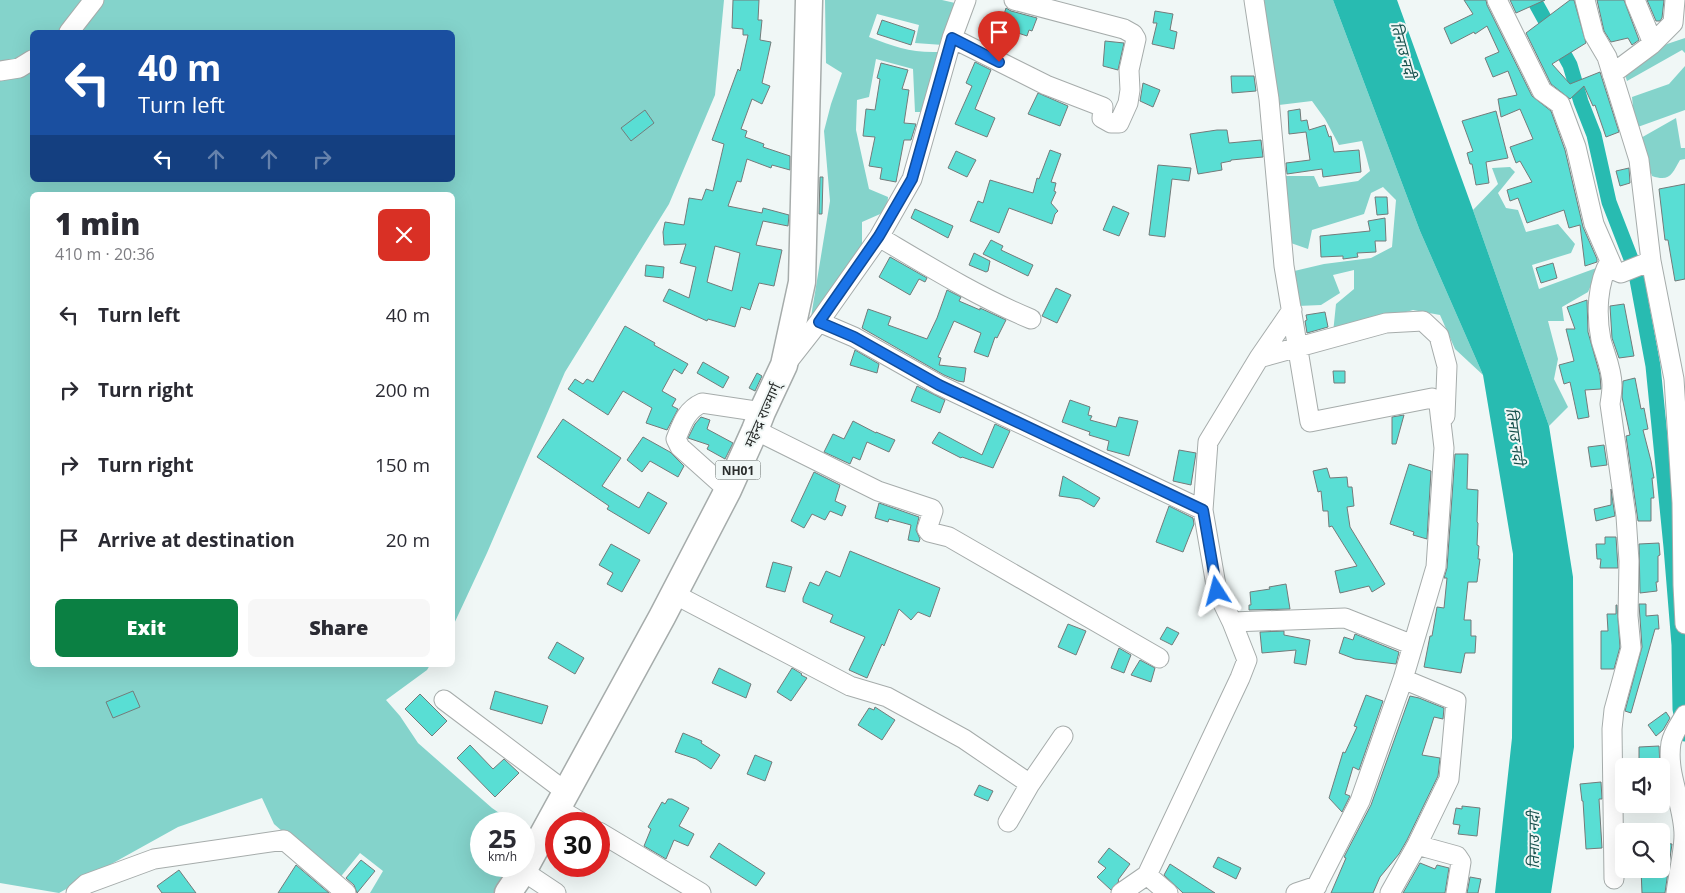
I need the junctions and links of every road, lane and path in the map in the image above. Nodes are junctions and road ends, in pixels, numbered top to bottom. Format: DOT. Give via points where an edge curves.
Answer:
graph roads {
  1 [pos="94,0"];
  2 [pos="809,0"];
  3 [pos="966,0"];
  4 [pos="1014,0"];
  5 [pos="1254,0"];
  6 [pos="1497,0"];
  7 [pos="1585,0"];
  8 [pos="1636,0"];
  9 [pos="1675,0"];
  10 [pos="71,30"];
  11 [pos="952,38"];
  12 [pos="1651,45"];
  13 [pos="30,61"];
  14 [pos="0,71"];
  15 [pos="1612,74"];
  16 [pos="879,236"];
  17 [pos="1651,261"];
  18 [pos="1612,266"];
  19 [pos="1292,310"];
  20 [pos="1030,319"];
  21 [pos="819,322"];
  22 [pos="1298,347"];
  23 [pos="1259,358"];
  24 [pos="784,365"];
  25 [pos="759,421"];
  26 [pos="1444,448"];
  27 [pos="728,490"];
  28 [pos="1203,510"];
  29 [pos="674,594"];
  30 [pos="1232,622"];
  31 [pos="1685,624"];
  32 [pos="1413,645"];
  33 [pos="1159,658"];
  34 [pos="1403,679"];
  35 [pos="444,700"];
  36 [pos="1685,716"];
  37 [pos="1063,736"];
  38 [pos="1030,784"];
  39 [pos="1682,798"];
  40 [pos="562,800"];
  41 [pos="573,812"];
  42 [pos="1008,822"];
  43 [pos="610,839"];
  44 [pos="1417,845"];
  45 [pos="535,849"];
  46 [pos="1147,875"];
  47 [pos="519,877"];
  48 [pos="532,877"];
  49 [pos="1614,879"];
  50 [pos="1315,889"];
  51 [pos="76,893"];
  52 [pos="346,893"];
  53 [pos="508,893"];
  54 [pos="556,893"];
  55 [pos="701,893"];
  56 [pos="1121,893"];
  57 [pos="1168,893"];
  58 [pos="1296,893"];
  59 [pos="1390,893"];
  60 [pos="1456,893"];
  61 [pos="1676,893"];
  1 -- 10 [label="street"];
  2 -- 24 [label="highway, महेन्द्र राज्मार्ग् / NH01" via="802,282"];
  3 -- 11 [label="street"];
  4 -- 11 [label="street" via="1124,29 1132,34 1136,40 1129,70 1130,90 1119,123 1102,118 1102,107 1046,85"];
  5 -- 19 [label="street" via="1269,99 1284,266"];
  6 -- 18 [label="street" via="1542,91 1560,104 1576,147 1594,224"];
  7 -- 15 [label="street" via="1594,35 1607,57"];
  8 -- 12 [label="street"];
  9 -- 12 [label="street" via="1673,23"];
  11 -- 16 [label="street" via="912,179"];
  12 -- 15 [label="street"];
  13 -- 14 [label="street" via="19,68"];
  15 -- 17 [label="street" via="1639,160"];
  16 -- 20 [label="street" via="1000,306"];
  16 -- 21 [label="street"];
  17 -- 18 [label="street" via="1621,273"];
  17 -- 31 [label="street" via="1674,379"];
  18 -- 49 [label="street" via="1600,282 1599,318 1611,374 1610,404 1626,516 1628,616 1632,648 1614,710 1612,729"];
  19 -- 22 [label="street"];
  19 -- 23 [label="street"];
  21 -- 24 [label="street"];
  21 -- 28 [label="street" via="854,337 939,385"];
  22 -- 23 [label="street"];
  22 -- 26 [label="street" via="1310,422 1432,398 1439,405"];
  22 -- 26 [label="street" via="1386,324 1423,321 1438,336 1447,366"];
  23 -- 28 [label="street" via="1208,442"];
  24 -- 25 [label="highway, महेन्द्र राज्मार्ग् / NH01"];
  25 -- 27 [label="highway, महेन्द्र राज्मार्ग् / NH01"];
  25 -- 27 [label="street" via="702,403 687,414 676,440"];
  25 -- 33 [label="street" via="878,491 932,509 929,532 949,537"];
  26 -- 32 [label="street" via="1436,567"];
  27 -- 29 [label="highway, महेन्द्र राज्मार्ग् / NH01"];
  28 -- 30 [label="street" via="1217,591"];
  29 -- 38 [label="street" via="850,686 887,697 964,739"];
  29 -- 40 [label="highway, महेन्द्र राज्मार्ग् / NH01"];
  30 -- 32 [label="street" via="1345,618"];
  30 -- 46 [label="street" via="1247,660"];
  32 -- 34 [label="street"];
  34 -- 44 [label="street" via="1456,700 1449,779"];
  34 -- 50 [label="street" via="1360,801"];
  35 -- 40 [label="street"];
  36 -- 39 [label="street" via="1671,743 1671,772"];
  37 -- 38 [label="street"];
  38 -- 42 [label="street"];
  39 -- 61 [label="street" via="1684,836"];
  40 -- 41 [label="street"];
  40 -- 45 [label="highway, महेन्द्र राज्मार्ग् / NH01"];
  43 -- 55 [label="street"];
  44 -- 59 [label="street"];
  44 -- 60 [label="street" via="1457,856 1461,862"];
  46 -- 56 [label="street"];
  46 -- 57 [label="street"];
  47 -- 53 [label="highway, महेन्द्र राज्मार्ग् / NH01"];
  48 -- 54 [label="street"];
  50 -- 58 [label="street"];
  51 -- 52 [label="street" via="86,884 154,859 284,840"];
}
